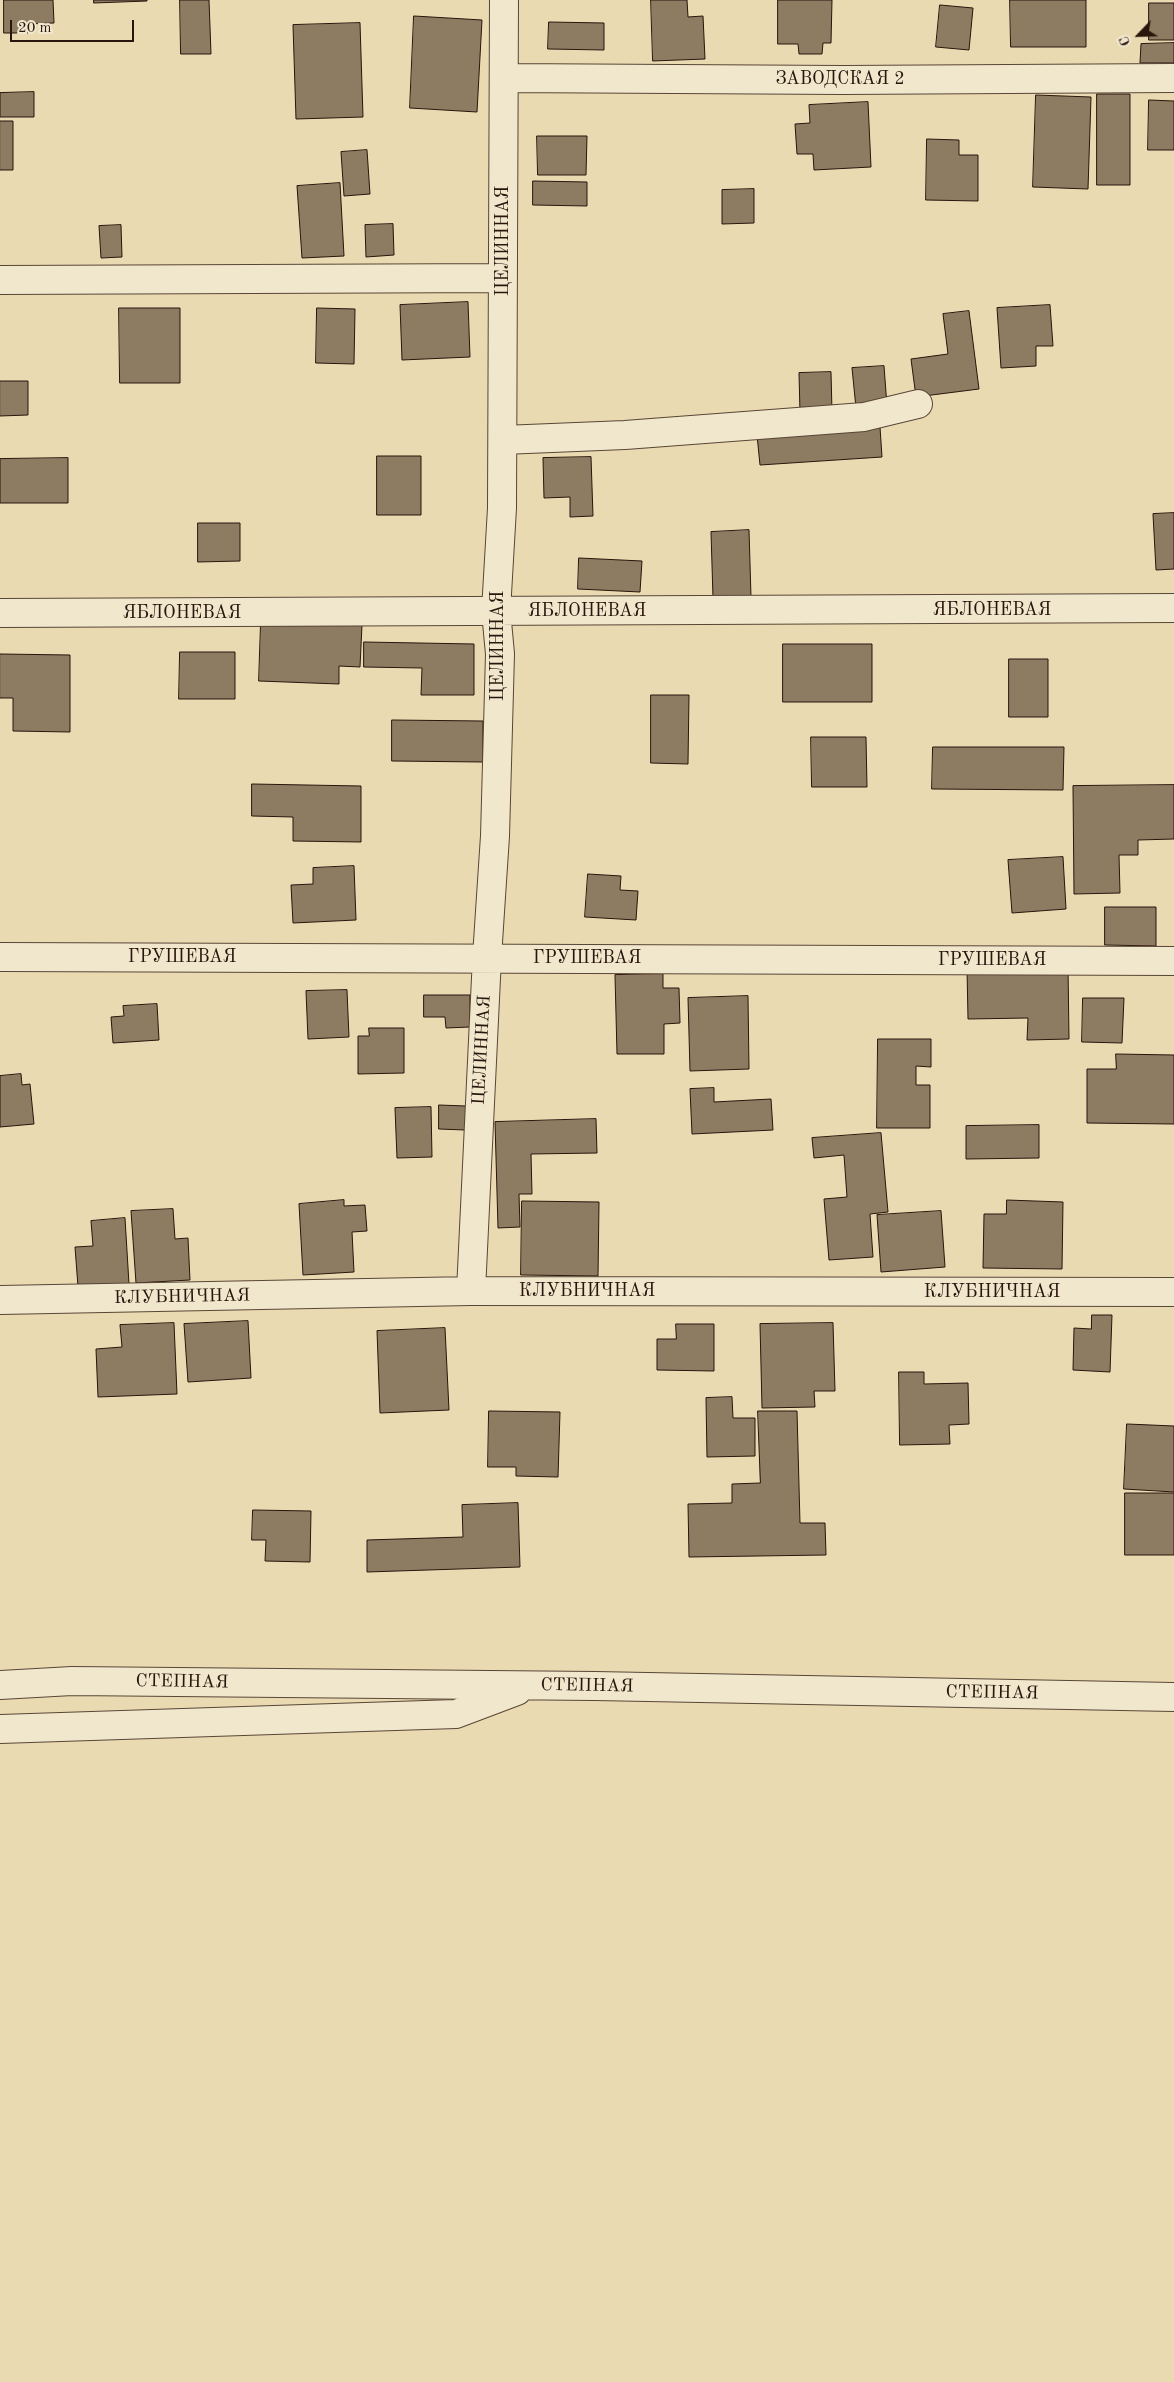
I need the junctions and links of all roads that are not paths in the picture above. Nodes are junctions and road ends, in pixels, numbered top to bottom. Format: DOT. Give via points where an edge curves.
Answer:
graph roads {
  1 [pos="504,0"];
  2 [pos="505,78"];
  3 [pos="1174,78"];
  4 [pos="503,278"];
  5 [pos="0,280"];
  6 [pos="918,404"];
  7 [pos="502,440"];
  8 [pos="1174,608"];
  9 [pos="496,611"];
  10 [pos="0,614"];
  11 [pos="0,957"];
  12 [pos="487,957"];
  13 [pos="1174,960"];
  14 [pos="471,1291"];
  15 [pos="1174,1292"];
  16 [pos="0,1300"];
  17 [pos="0,1684"];
  18 [pos="530,1686"];
  19 [pos="1174,1697"];
  20 [pos="0,1729"];
  1 -- 2 [label="street, ЦЕЛИННАЯ"];
  2 -- 3 [label="street, ЗАВОДСКАЯ 2"];
  2 -- 4 [label="street, ЦЕЛИННАЯ"];
  4 -- 5 [label="street"];
  4 -- 7 [label="street, ЦЕЛИННАЯ"];
  6 -- 7 [label="street" via="864,417 625,435"];
  7 -- 9 [label="street, ЦЕЛИННАЯ"];
  8 -- 9 [label="street, ЯБЛОНЕВАЯ"];
  9 -- 10 [label="street, ЯБЛОНЕВАЯ"];
  9 -- 12 [label="street, ЦЕЛИННАЯ" via="500,654 495,836"];
  11 -- 12 [label="street, ГРУШЕВАЯ"];
  12 -- 13 [label="street, ГРУШЕВАЯ"];
  12 -- 14 [label="street, ЦЕЛИННАЯ"];
  14 -- 15 [label="street, КЛУБНИЧНАЯ"];
  14 -- 16 [label="street, КЛУБНИЧНАЯ"];
  17 -- 18 [label="street, СТЕПНАЯ" via="72,1681"];
  18 -- 19 [label="street, СТЕПНАЯ"];
  18 -- 20 [label="street" via="456,1714"];
}
